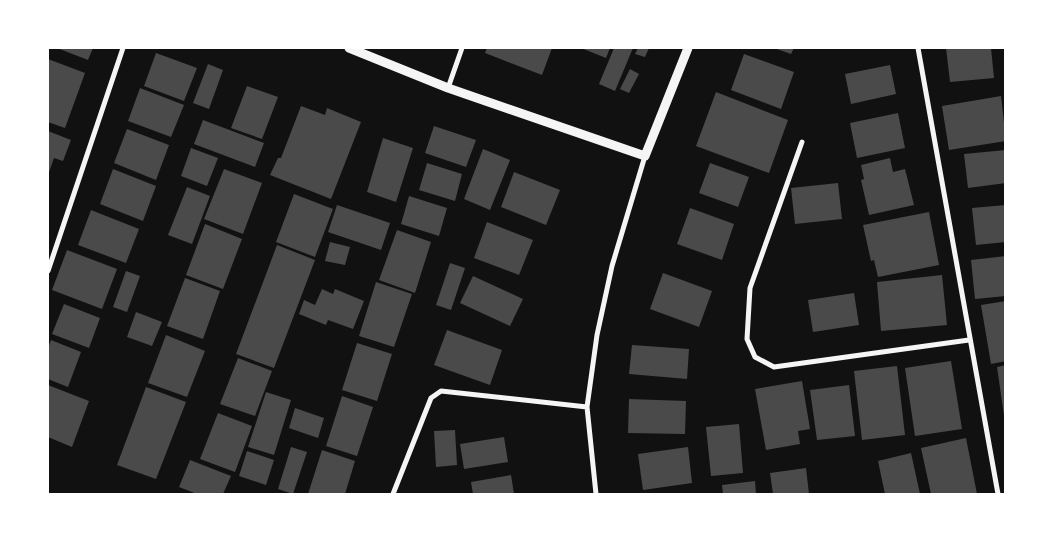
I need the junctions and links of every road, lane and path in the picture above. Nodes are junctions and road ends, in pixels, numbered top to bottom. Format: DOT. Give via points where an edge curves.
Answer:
graph roads {
  1 [pos="123,48"];
  2 [pos="350,48"];
  3 [pos="462,48"];
  4 [pos="688,48"];
  5 [pos="918,48"];
  6 [pos="448,88"];
  7 [pos="802,142"];
  8 [pos="645,156"];
  9 [pos="48,271"];
  10 [pos="970,340"];
  11 [pos="587,407"];
  12 [pos="393,494"];
  13 [pos="596,494"];
  14 [pos="998,494"];
  1 -- 9 [label="street"];
  2 -- 6 [label="street"];
  3 -- 6 [label="street"];
  4 -- 8 [label="street"];
  5 -- 10 [label="street"];
  6 -- 8 [label="street"];
  7 -- 10 [label="street" via="750,288 747,338 755,357 774,367"];
  8 -- 11 [label="street" via="612,266 597,335"];
  10 -- 14 [label="street"];
  11 -- 12 [label="street" via="441,391 431,398"];
  11 -- 13 [label="street"];
}
